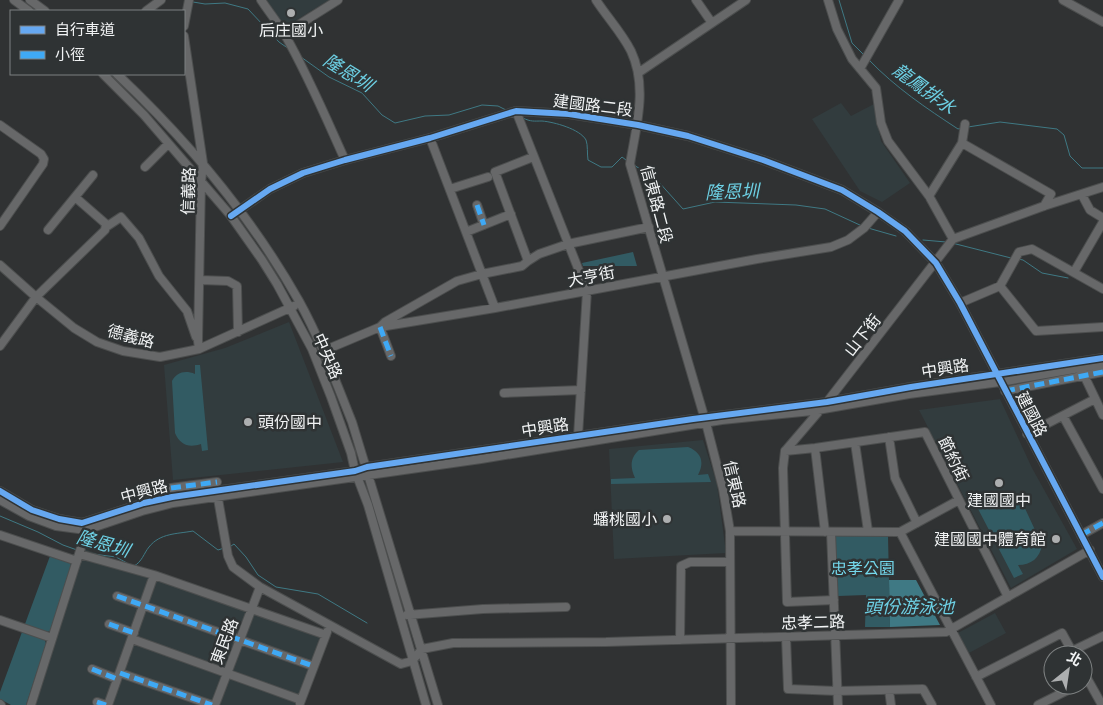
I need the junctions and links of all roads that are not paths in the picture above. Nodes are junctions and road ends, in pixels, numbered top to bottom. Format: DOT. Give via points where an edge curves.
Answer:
graph roads {
  1 [pos="14,0"];
  2 [pos="30,0"];
  3 [pos="161,0"];
  4 [pos="261,0"];
  5 [pos="338,0"];
  6 [pos="596,0"];
  7 [pos="696,0"];
  8 [pos="746,0"];
  9 [pos="828,0"];
  10 [pos="899,0"];
  11 [pos="1063,0"];
  12 [pos="189,2"];
  13 [pos="28,10"];
  14 [pos="44,10"];
  15 [pos="147,10"];
  16 [pos="185,21"];
  17 [pos="1103,22"];
  18 [pos="712,23"];
  19 [pos="284,34"];
  20 [pos="185,43"];
  21 [pos="862,65"];
  22 [pos="638,73"];
  23 [pos="104,75"];
  24 [pos="118,75"];
  25 [pos="516,111"];
  26 [pos="0,125"];
  27 [pos="638,125"];
  28 [pos="964,128"];
  29 [pos="430,138"];
  30 [pos="962,143"];
  31 [pos="168,144"];
  32 [pos="533,157"];
  33 [pos="345,160"];
  34 [pos="203,163"];
  35 [pos="145,167"];
  36 [pos="93,175"];
  37 [pos="492,175"];
  38 [pos="201,183"];
  39 [pos="1103,187"];
  40 [pos="450,189"];
  41 [pos="1082,195"];
  42 [pos="929,196"];
  43 [pos="76,197"];
  44 [pos="477,206"];
  45 [pos="1044,206"];
  46 [pos="239,210"];
  47 [pos="878,212"];
  48 [pos="511,214"];
  49 [pos="230,216"];
  50 [pos="1103,220"];
  51 [pos="106,225"];
  52 [pos="484,225"];
  53 [pos="0,226"];
  54 [pos="649,227"];
  55 [pos="48,230"];
  56 [pos="466,232"];
  57 [pos="952,242"];
  58 [pos="568,244"];
  59 [pos="528,261"];
  60 [pos="936,264"];
  61 [pos="0,265"];
  62 [pos="1074,272"];
  63 [pos="482,274"];
  64 [pos="662,277"];
  65 [pos="200,280"];
  66 [pos="1000,286"];
  67 [pos="1103,289"];
  68 [pos="587,291"];
  69 [pos="36,298"];
  70 [pos="300,302"];
  71 [pos="960,303"];
  72 [pos="495,308"];
  73 [pos="290,309"];
  74 [pos="1103,327"];
  75 [pos="380,328"];
  76 [pos="238,332"];
  77 [pos="198,345"];
  78 [pos="0,346"];
  79 [pos="323,351"];
  80 [pos="392,356"];
  81 [pos="1103,358"];
  82 [pos="1103,364"];
  83 [pos="1082,371"];
  84 [pos="1103,372"];
  85 [pos="999,378"];
  86 [pos="581,390"];
  87 [pos="1005,391"];
  88 [pos="504,393"];
  89 [pos="1095,399"];
  90 [pos="827,402"];
  91 [pos="820,410"];
  92 [pos="1103,415"];
  93 [pos="1063,416"];
  94 [pos="705,420"];
  95 [pos="1027,434"];
  96 [pos="578,436"];
  97 [pos="889,438"];
  98 [pos="854,443"];
  99 [pos="815,448"];
  100 [pos="785,451"];
  101 [pos="434,462"];
  102 [pos="367,467"];
  103 [pos="356,473"];
  104 [pos="370,476"];
  105 [pos="217,482"];
  106 [pos="171,488"];
  107 [pos="1103,489"];
  108 [pos="0,491"];
  109 [pos="217,494"];
  110 [pos="0,500"];
  111 [pos="959,500"];
  112 [pos="917,524"];
  113 [pos="1103,524"];
  114 [pos="730,531"];
  115 [pos="868,531"];
  116 [pos="785,532"];
  117 [pos="828,532"];
  118 [pos="900,532"];
  119 [pos="1080,535"];
  120 [pos="1,538"];
  121 [pos="84,539"];
  122 [pos="1090,550"];
  123 [pos="79,556"];
  124 [pos="730,562"];
  125 [pos="154,575"];
  126 [pos="1103,577"];
  127 [pos="260,587"];
  128 [pos="117,596"];
  129 [pos="1008,597"];
  130 [pos="834,600"];
  131 [pos="142,606"];
  132 [pos="566,607"];
  133 [pos="252,608"];
  134 [pos="411,614"];
  135 [pos="401,617"];
  136 [pos="0,620"];
  137 [pos="109,624"];
  138 [pos="331,626"];
  139 [pos="951,629"];
  140 [pos="326,635"];
  141 [pos="836,635"];
  142 [pos="133,636"];
  143 [pos="1103,636"];
  144 [pos="786,637"];
  145 [pos="52,638"];
  146 [pos="730,638"];
  147 [pos="239,640"];
  148 [pos="680,640"];
  149 [pos="1069,645"];
  150 [pos="1087,645"];
  151 [pos="422,649"];
  152 [pos="412,661"];
  153 [pos="313,666"];
  154 [pos="92,669"];
  155 [pos="227,673"];
  156 [pos="118,676"];
  157 [pos="976,677"];
  158 [pos="889,690"];
  159 [pos="837,691"];
  160 [pos="1093,692"];
  161 [pos="1061,695"];
  162 [pos="97,702"];
  163 [pos="300,703"];
  164 [pos="1048,703"];
  165 [pos="31,705"];
  166 [pos="107,705"];
  167 [pos="213,705"];
  168 [pos="426,705"];
  169 [pos="438,705"];
  170 [pos="731,705"];
  171 [pos="838,705"];
  172 [pos="891,705"];
  173 [pos="932,705"];
  174 [pos="991,705"];
  175 [pos="1038,705"];
  176 [pos="1102,705"];
  1 -- 13 [label="street"];
  2 -- 14 [label="street"];
  3 -- 15 [label="street"];
  4 -- 19 [label="street"];
  5 -- 19 [label="street"];
  6 -- 22 [label="street, 信東路二段" via="631,51"];
  7 -- 18 [label="street"];
  8 -- 18 [label="street"];
  9 -- 21 [label="street" via="837,29 852,59"];
  10 -- 21 [label="street"];
  11 -- 17 [label="street"];
  12 -- 16 [label="street"];
  18 -- 22 [label="street"];
  19 -- 33 [label="street"];
  20 -- 34 [label="street, 信義路"];
  21 -- 42 [label="street" via="876,88 888,141"];
  22 -- 27 [label="street, 信東路二段"];
  23 -- 31 [label="street, 中央路"];
  24 -- 34 [label="street, 中央路"];
  25 -- 27 [label="street, 建國路二段" via="570,114"];
  25 -- 29 [label="street, 建國路二段"];
  25 -- 32 [label="street"];
  26 -- 53 [label="street" via="44,159"];
  27 -- 47 [label="street, 建國路二段" via="688,136 763,160 842,190"];
  27 -- 54 [label="street, 信東路二段" via="630,163"];
  28 -- 30 [label="street"];
  29 -- 33 [label="street, 建國路二段"];
  29 -- 40 [label="street"];
  30 -- 42 [label="street"];
  30 -- 45 [label="street" via="1051,194"];
  31 -- 35 [label="street"];
  31 -- 38 [label="street, 中央路"];
  32 -- 37 [label="street"];
  32 -- 58 [label="street"];
  33 -- 46 [label="street, 建國路二段" via="303,173 270,189"];
  34 -- 38 [label="street, 信義路"];
  34 -- 46 [label="street, 中央路"];
  36 -- 43 [label="street"];
  37 -- 40 [label="street"];
  37 -- 48 [label="street"];
  38 -- 49 [label="street, 中央路"];
  38 -- 65 [label="street, 信義路"];
  39 -- 41 [label="street"];
  40 -- 56 [label="street"];
  41 -- 45 [label="street"];
  41 -- 50 [label="street" via="1090,210"];
  42 -- 57 [label="street"];
  43 -- 51 [label="street"];
  43 -- 55 [label="street"];
  44 -- 52 [label="street"];
  45 -- 57 [label="street"];
  46 -- 49 [label="street, 建國路二段"];
  46 -- 70 [label="street, 中央路"];
  47 -- 60 [label="street, 建國路二段" via="905,231"];
  47 -- 64 [label="street, 大亨街" via="848,240 831,247"];
  48 -- 52 [label="street"];
  48 -- 59 [label="street"];
  49 -- 73 [label="street, 中央路" via="262,260"];
  50 -- 62 [label="street"];
  51 -- 69 [label="street" via="105,230"];
  51 -- 77 [label="street" via="121,217 139,238 159,276 187,311"];
  52 -- 56 [label="street"];
  54 -- 58 [label="street"];
  54 -- 64 [label="street, 信東路二段"];
  56 -- 63 [label="street"];
  57 -- 60 [label="street, 山下街"];
  58 -- 59 [label="street"];
  58 -- 68 [label="street"];
  59 -- 63 [label="street" via="522,266"];
  60 -- 71 [label="street, 建國路"];
  60 -- 90 [label="street, 山下街"];
  61 -- 69 [label="street, 德義路"];
  62 -- 66 [label="street" via="1032,249 1017,257"];
  62 -- 67 [label="street"];
  63 -- 72 [label="street"];
  63 -- 75 [label="street" via="457,281 385,322"];
  64 -- 68 [label="street, 大亨街"];
  64 -- 94 [label="street, 信東路"];
  65 -- 76 [label="street" via="228,281 237,286"];
  65 -- 77 [label="street, 信義路"];
  66 -- 71 [label="street"];
  66 -- 74 [label="street" via="1036,331"];
  68 -- 72 [label="street, 大亨街"];
  68 -- 86 [label="street"];
  69 -- 77 [label="street, 德義路" via="74,328 97,342 123,351 160,357"];
  69 -- 78 [label="street"];
  70 -- 73 [label="street, 德義路"];
  70 -- 79 [label="street, 中央路"];
  71 -- 85 [label="street, 建國路"];
  72 -- 75 [label="street, 大亨街"];
  73 -- 76 [label="street, 德義路"];
  73 -- 103 [label="street, 中央路" via="312,349"];
  75 -- 79 [label="street, 大亨街"];
  75 -- 80 [label="street"];
  76 -- 77 [label="street, 德義路"];
  79 -- 102 [label="street, 中央路"];
  81 -- 85 [label="street, 中興路"];
  82 -- 83 [label="street, 中興路"];
  83 -- 84 [label="street"];
  83 -- 85 [label="street, 中興路"];
  83 -- 87 [label="street"];
  83 -- 89 [label="street"];
  85 -- 87 [label="street, 建國路"];
  85 -- 90 [label="street, 中興路" via="911,387"];
  85 -- 91 [label="street, 中興路"];
  86 -- 88 [label="street"];
  86 -- 96 [label="street"];
  87 -- 95 [label="street, 建國路"];
  89 -- 92 [label="street"];
  89 -- 93 [label="street"];
  90 -- 91 [label="street, 山下街"];
  90 -- 94 [label="street, 中興路"];
  91 -- 94 [label="street, 中興路"];
  91 -- 100 [label="street, 山下街"];
  93 -- 95 [label="street"];
  93 -- 107 [label="street"];
  94 -- 96 [label="street, 中興路"];
  94 -- 101 [label="street, 中興路"];
  94 -- 114 [label="street, 信東路"];
  95 -- 119 [label="street, 建國路"];
  96 -- 101 [label="street, 中興路"];
  97 -- 98 [label="street, 節約街"];
  97 -- 111 [label="street, 節約街" via="925,432"];
  97 -- 112 [label="street" via="895,478"];
  98 -- 99 [label="street, 節約街"];
  98 -- 115 [label="street"];
  99 -- 100 [label="street, 節約街"];
  99 -- 117 [label="street"];
  100 -- 116 [label="street"];
  101 -- 102 [label="street, 中興路"];
  101 -- 104 [label="street, 中興路"];
  102 -- 103 [label="street, 中興路"];
  102 -- 104 [label="street, 中央路"];
  103 -- 104 [label="street, 中興路"];
  103 -- 109 [label="street, 中興路"];
  103 -- 135 [label="street, 中央路"];
  104 -- 134 [label="street, 中央路"];
  105 -- 106 [label="street"];
  108 -- 109 [label="street, 中興路" via="32,510 85,524 144,503 172,497"];
  109 -- 110 [label="street, 中興路" via="142,511 86,530 56,526"];
  109 -- 127 [label="street" via="233,568"];
  111 -- 112 [label="street"];
  111 -- 129 [label="street, 節約街"];
  112 -- 118 [label="street"];
  113 -- 119 [label="street"];
  114 -- 116 [label="street"];
  114 -- 124 [label="street, 信東路"];
  115 -- 117 [label="street"];
  115 -- 118 [label="street"];
  116 -- 117 [label="street"];
  116 -- 130 [label="street" via="787,602"];
  117 -- 130 [label="street"];
  118 -- 139 [label="street"];
  119 -- 122 [label="street, 建國路"];
  120 -- 123 [label="street"];
  121 -- 123 [label="street"];
  122 -- 126 [label="street, 建國路"];
  122 -- 129 [label="street, 忠孝二路"];
  123 -- 125 [label="street"];
  123 -- 145 [label="street"];
  124 -- 146 [label="street, 信東路"];
  124 -- 148 [label="street" via="690,562 681,566"];
  125 -- 131 [label="street"];
  125 -- 133 [label="street"];
  127 -- 133 [label="street, 東民路"];
  127 -- 138 [label="street"];
  128 -- 131 [label="street"];
  129 -- 139 [label="street, 忠孝二路"];
  130 -- 141 [label="street"];
  131 -- 142 [label="street"];
  131 -- 147 [label="street"];
  132 -- 134 [label="street"];
  133 -- 140 [label="street"];
  133 -- 147 [label="street, 東民路"];
  134 -- 135 [label="street"];
  134 -- 151 [label="street, 中央路"];
  135 -- 152 [label="street, 中央路"];
  136 -- 145 [label="street"];
  137 -- 142 [label="street"];
  138 -- 140 [label="street"];
  138 -- 152 [label="street" via="401,664"];
  139 -- 141 [label="street, 忠孝二路" via="946,632"];
  139 -- 157 [label="street"];
  140 -- 153 [label="street"];
  141 -- 144 [label="street, 忠孝二路"];
  141 -- 159 [label="street"];
  142 -- 155 [label="street"];
  142 -- 156 [label="street"];
  143 -- 150 [label="street"];
  144 -- 146 [label="street, 忠孝二路"];
  144 -- 159 [label="street" via="788,689"];
  145 -- 165 [label="street"];
  146 -- 148 [label="street, 忠孝二路"];
  146 -- 170 [label="street, 信東路"];
  147 -- 153 [label="street"];
  147 -- 155 [label="street, 東民路"];
  148 -- 151 [label="street, 忠孝二路" via="453,643"];
  149 -- 157 [label="street" via="1062,633"];
  151 -- 152 [label="street"];
  151 -- 169 [label="street, 中央路"];
  152 -- 168 [label="street, 中央路"];
  153 -- 163 [label="street"];
  154 -- 156 [label="street"];
  155 -- 163 [label="street"];
  155 -- 167 [label="street, 東民路"];
  156 -- 166 [label="street"];
  156 -- 167 [label="street"];
  157 -- 174 [label="street"];
  158 -- 159 [label="street"];
  158 -- 172 [label="street"];
  158 -- 173 [label="street" via="923,689"];
  159 -- 171 [label="street"];
  160 -- 176 [label="street"];
  161 -- 164 [label="street"];
  162 -- 166 [label="street"];
  164 -- 175 [label="street"];
}
